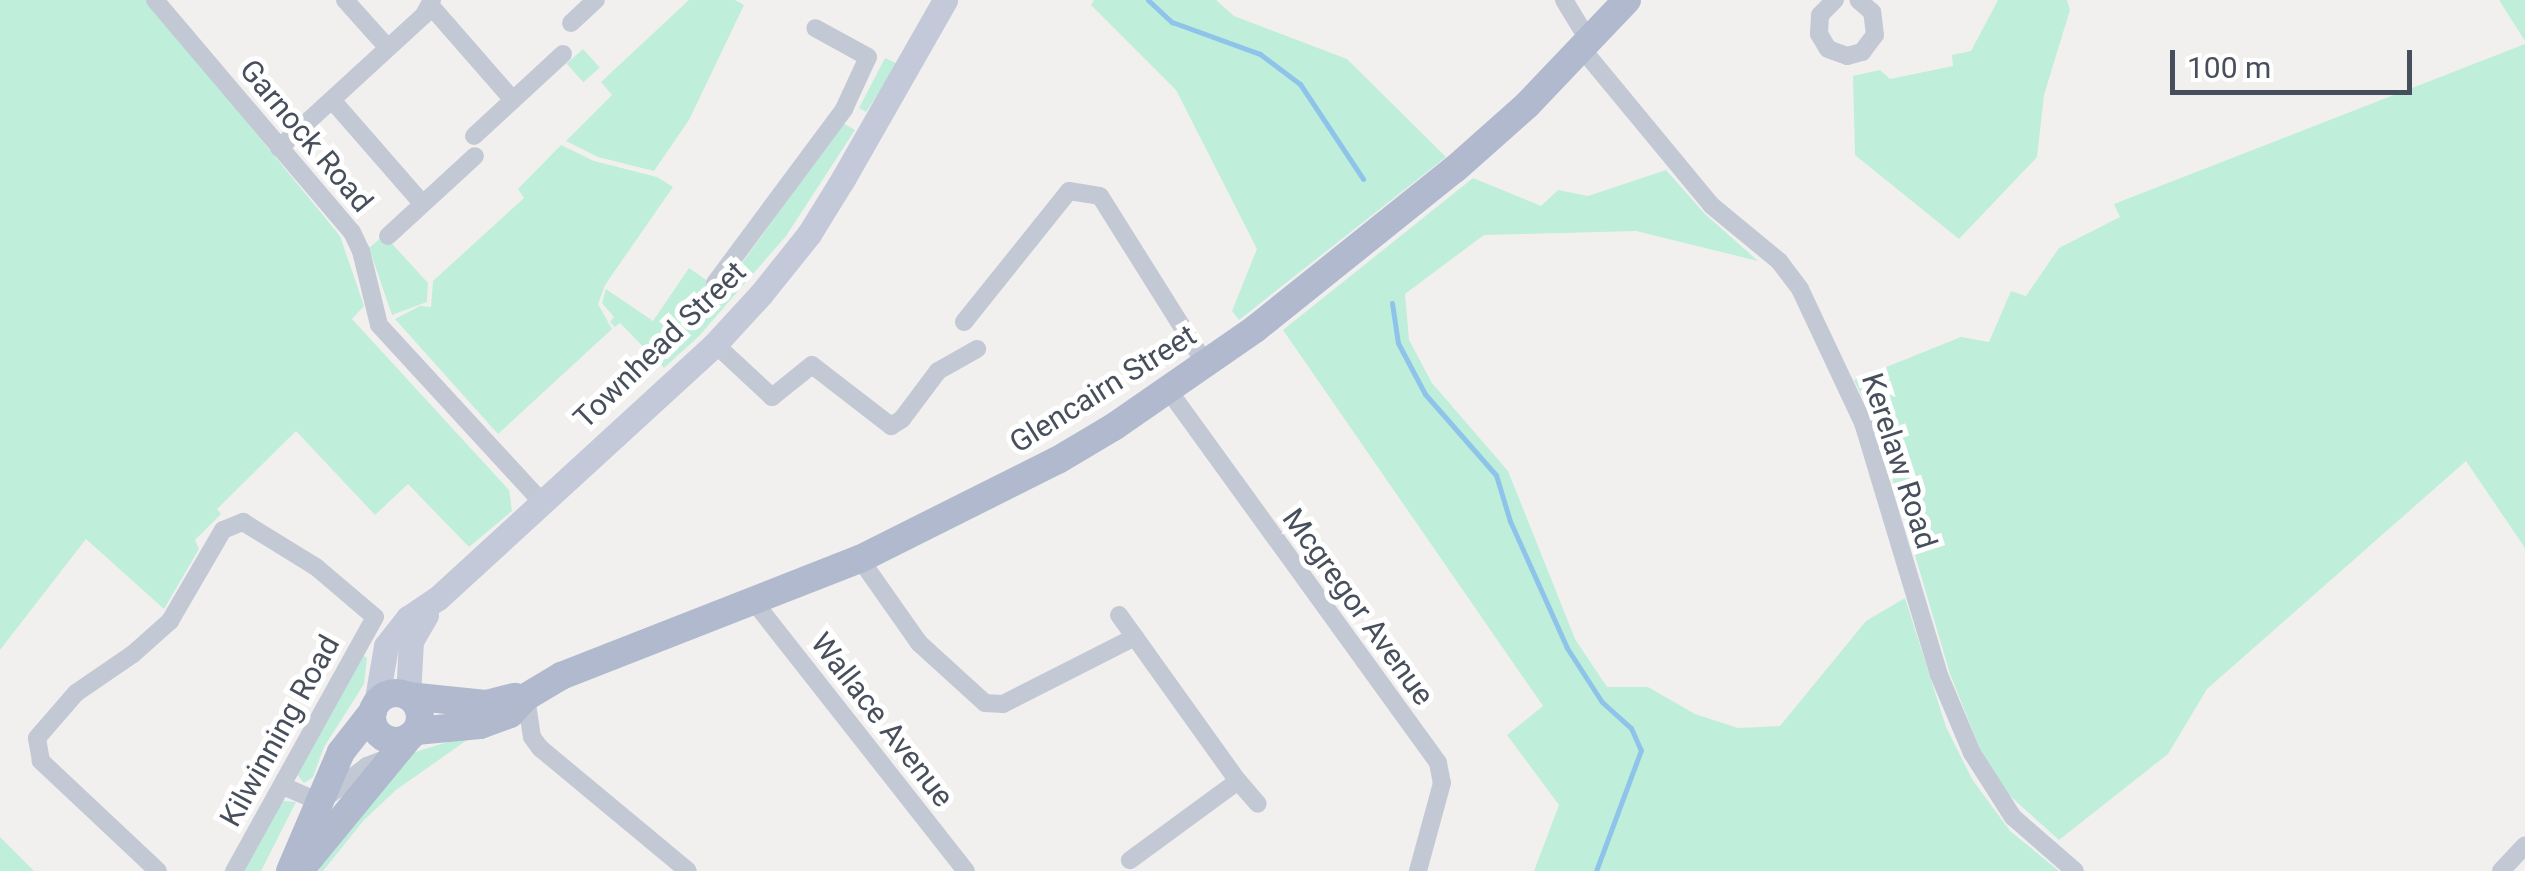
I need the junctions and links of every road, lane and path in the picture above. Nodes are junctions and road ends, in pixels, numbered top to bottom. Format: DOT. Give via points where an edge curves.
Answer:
graph roads {
  1 [pos="155,0"];
  2 [pos="345,0"];
  3 [pos="596,0"];
  4 [pos="945,0"];
  5 [pos="1564,0"];
  6 [pos="1627,0"];
  7 [pos="1862,1"];
  8 [pos="431,2"];
  9 [pos="1822,3"];
  10 [pos="571,24"];
  11 [pos="815,28"];
  12 [pos="1586,46"];
  13 [pos="388,48"];
  14 [pos="563,54"];
  15 [pos="332,100"];
  16 [pos="513,100"];
  17 [pos="844,109"];
  18 [pos="873,126"];
  19 [pos="279,148"];
  20 [pos="422,204"];
  21 [pos="388,236"];
  22 [pos="715,283"];
  23 [pos="964,322"];
  24 [pos="715,344"];
  25 [pos="977,349"];
  26 [pos="1206,365"];
  27 [pos="1169,391"];
  28 [pos="542,502"];
  29 [pos="860,559"];
  30 [pos="438,598"];
  31 [pos="755,603"];
  32 [pos="1119,615"];
  33 [pos="1135,637"];
  34 [pos="359,645"];
  35 [pos="383,658"];
  36 [pos="408,696"];
  37 [pos="526,697"];
  38 [pos="375,708"];
  39 [pos="495,720"];
  40 [pos="413,734"];
  41 [pos="532,737"];
  42 [pos="388,758"];
  43 [pos="1238,781"];
  44 [pos="283,786"];
  45 [pos="320,802"];
  46 [pos="1258,804"];
  47 [pos="2525,845"];
  48 [pos="1130,860"];
  49 [pos="675,867"];
  50 [pos="158,871"];
  51 [pos="234,871"];
  52 [pos="290,871"];
  53 [pos="298,871"];
  54 [pos="966,871"];
  55 [pos="1418,871"];
  56 [pos="2075,871"];
  57 [pos="2501,871"];
  1 -- 19 [label="street, Garnock Road"];
  2 -- 13 [label="street"];
  3 -- 10 [label="street"];
  4 -- 18 [label="main road, Townhead Street"];
  5 -- 12 [label="street, Kerelaw Road"];
  6 -- 12 [label="main road, Glencairn Street"];
  7 -- 9 [label="street" via="1872,12 1874,34 1862,52 1847,56 1823,44"];
  8 -- 13 [label="street"];
  8 -- 16 [label="street"];
  11 -- 17 [label="street" via="868,57"];
  12 -- 26 [label="main road, Glencairn Street" via="1455,169"];
  12 -- 56 [label="street, Kerelaw Road" via="1711,205 1779,261 1800,289 1864,423 1939,675 1972,753 2013,817"];
  13 -- 15 [label="street"];
  14 -- 16 [label="street"];
  15 -- 19 [label="street"];
  15 -- 20 [label="street"];
  16 -- 20 [label="street"];
  17 -- 18 [label="street"];
  17 -- 22 [label="street"];
  18 -- 24 [label="main road, Townhead Street" via="809,234"];
  19 -- 28 [label="street, Garnock Road" via="358,241 379,325"];
  20 -- 21 [label="street"];
  23 -- 26 [label="street" via="1069,192 1100,196"];
  24 -- 25 [label="street" via="772,397 812,365 891,426 938,370"];
  24 -- 28 [label="main road, Townhead Street"];
  26 -- 27 [label="main road, Glencairn Street"];
  27 -- 29 [label="main road, Glencairn Street" via="1058,460"];
  27 -- 55 [label="street, Mcgregor Avenue" via="1438,762 1442,783"];
  28 -- 30 [label="main road, Townhead Street"];
  29 -- 31 [label="main road, Glencairn Street"];
  29 -- 33 [label="street" via="919,643 985,703 1003,704"];
  30 -- 35 [label="main road, Townhead Street" via="397,629"];
  30 -- 36 [label="main road, Townhead Street" via="410,640"];
  31 -- 37 [label="main road, Glencairn Street" via="583,666"];
  31 -- 54 [label="street, Wallace Avenue"];
  32 -- 33 [label="street"];
  33 -- 43 [label="street"];
  34 -- 35 [label="street"];
  34 -- 44 [label="street, Kilwinning Road"];
  34 -- 50 [label="street, Kilwinning Road" via="375,617 251,524 234,522 222,530 163,628 52,715 37,738 41,761"];
  35 -- 38 [label="main road, Townhead Street"];
  36 -- 37 [label="main road, Glencairn Street" via="486,704"];
  36 -- 38 [label="main road" via="387,695"];
  36 -- 40 [label="main road" via="420,716"];
  37 -- 39 [label="main road, Glencairn Street"];
  37 -- 41 [label="street"];
  38 -- 40 [label="main road" via="374,726 383,737 397,741"];
  38 -- 45 [label="main road" via="341,752"];
  39 -- 40 [label="main road, Glencairn Street"];
  39 -- 41 [label="street"];
  40 -- 42 [label="main road"];
  41 -- 49 [label="street"];
  42 -- 45 [label="street"];
  42 -- 53 [label="main road"];
  43 -- 46 [label="street"];
  43 -- 48 [label="street"];
  44 -- 45 [label="street"];
  44 -- 51 [label="street, Kilwinning Road"];
  45 -- 52 [label="main road"];
  47 -- 57 [label="street"];
}
